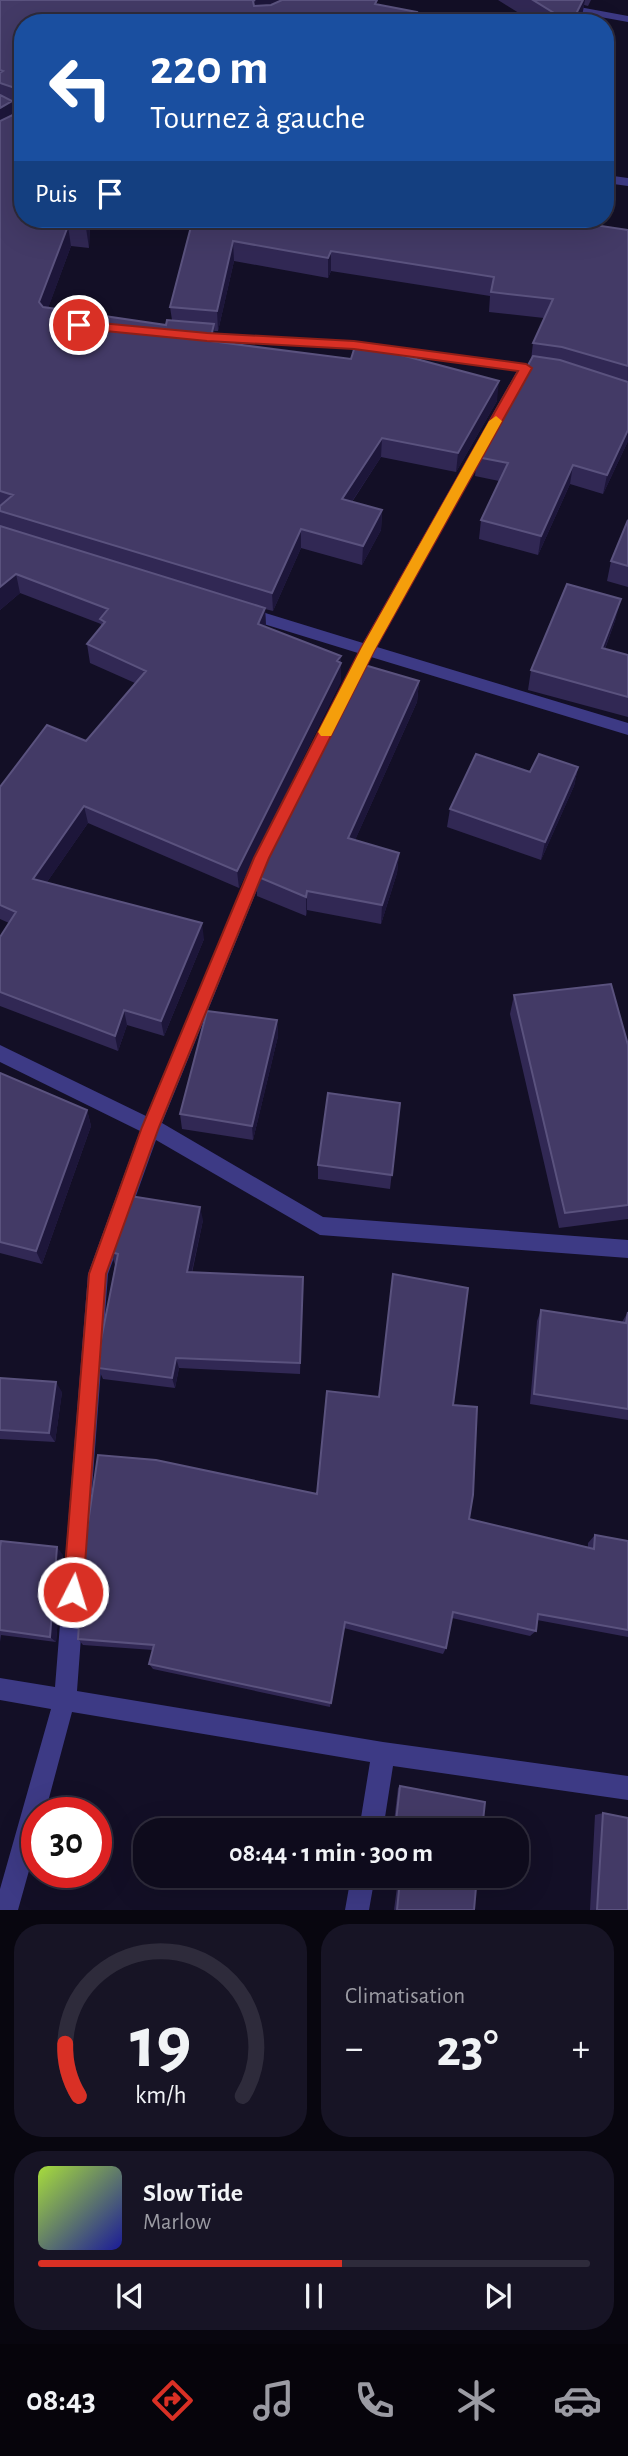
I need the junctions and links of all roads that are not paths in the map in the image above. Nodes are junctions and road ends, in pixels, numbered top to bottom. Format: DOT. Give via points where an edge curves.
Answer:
graph roads {
  1 [pos="523,0"];
  2 [pos="600,14"];
  3 [pos="181,335"];
  4 [pos="526,368"];
  5 [pos="547,371"];
  6 [pos="223,605"];
  7 [pos="367,650"];
  8 [pos="628,729"];
  9 [pos="0,1053"];
  10 [pos="150,1127"];
  11 [pos="628,1250"];
  12 [pos="0,1689"];
  13 [pos="65,1698"];
  14 [pos="383,1753"];
  15 [pos="628,1787"];
  16 [pos="372,1818"];
  17 [pos="361,1888"];
  18 [pos="6,1910"];
  19 [pos="357,1910"];
  1 -- 2 [label="street"];
  3 -- 4 [label="street" via="354,345"];
  4 -- 5 [label="street"];
  4 -- 7 [label="street"];
  6 -- 7 [label="street"];
  7 -- 8 [label="street"];
  7 -- 10 [label="street" via="262,858"];
  9 -- 10 [label="street"];
  10 -- 11 [label="street" via="320,1226"];
  10 -- 13 [label="street" via="97,1274"];
  12 -- 13 [label="street"];
  13 -- 14 [label="street"];
  13 -- 18 [label="street"];
  14 -- 15 [label="street"];
  14 -- 16 [label="street"];
  17 -- 19 [label="street"];
}
